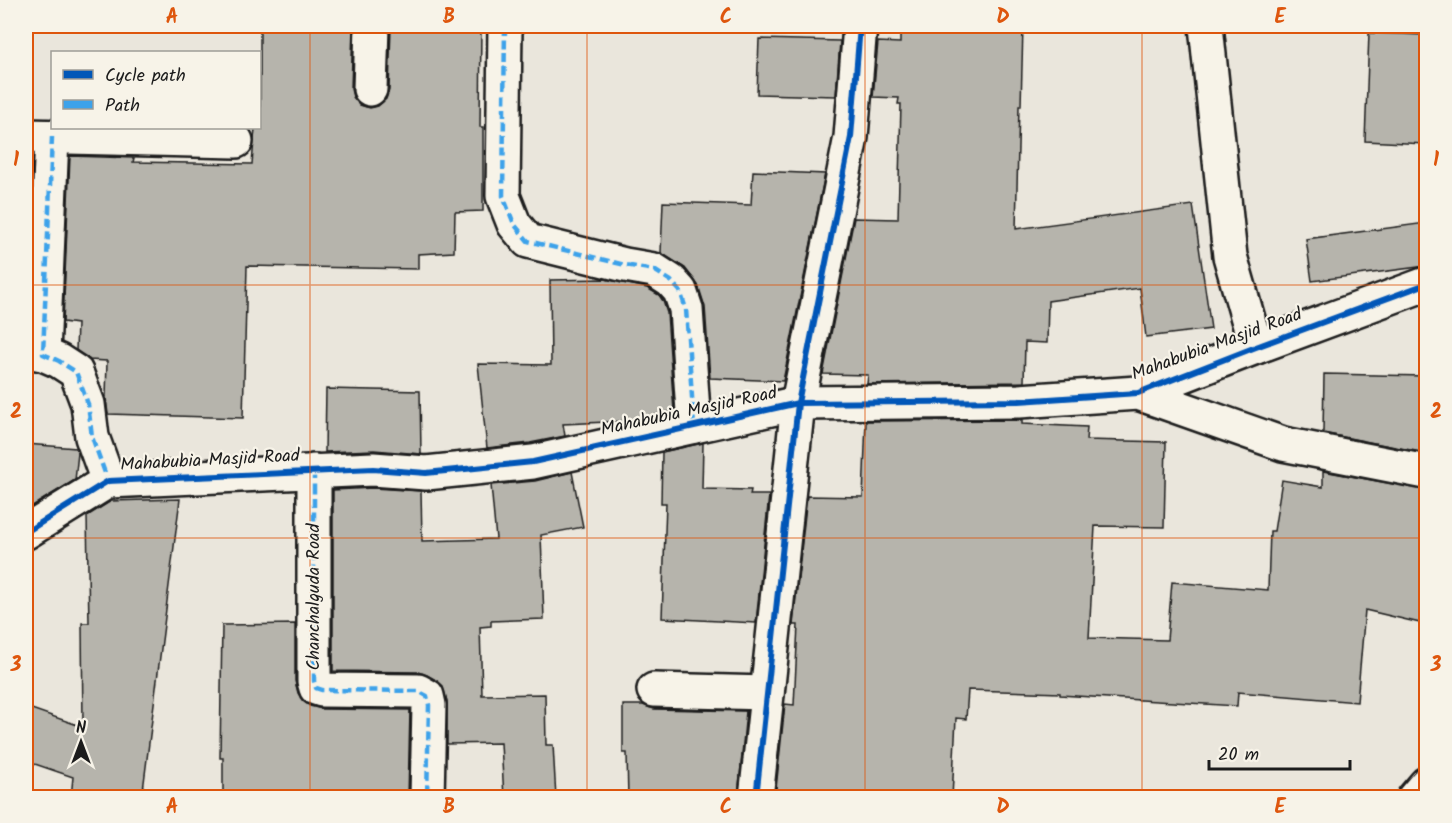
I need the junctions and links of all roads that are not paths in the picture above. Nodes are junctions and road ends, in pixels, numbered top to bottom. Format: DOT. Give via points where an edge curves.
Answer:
graph roads {
  1 [pos="372,26"];
  2 [pos="505,26"];
  3 [pos="860,26"];
  4 [pos="1206,26"];
  5 [pos="370,89"];
  6 [pos="39,136"];
  7 [pos="236,141"];
  8 [pos="1426,284"];
  9 [pos="1256,347"];
  10 [pos="34,353"];
  11 [pos="1138,393"];
  12 [pos="798,403"];
  13 [pos="694,426"];
  14 [pos="314,471"];
  15 [pos="1426,472"];
  16 [pos="108,481"];
  17 [pos="26,532"];
  18 [pos="654,690"];
  19 [pos="767,693"];
  20 [pos="1426,784"];
  21 [pos="427,798"];
  22 [pos="756,798"];
  23 [pos="1414,798"];
  1 -- 5 [label="street"];
  2 -- 13 [label="street" via="503,196 514,224 528,241 654,270 680,291 686,309"];
  3 -- 12 [label="street" via="851,137"];
  4 -- 9 [label="street" via="1230,256"];
  6 -- 7 [label="street"];
  6 -- 10 [label="street"];
  8 -- 9 [label="street, Mahabubia Masjid Road"];
  9 -- 11 [label="street, Mahabubia Masjid Road"];
  10 -- 16 [label="street" via="59,361 76,372"];
  11 -- 12 [label="street, Mahabubia Masjid Road" via="1019,401"];
  11 -- 15 [label="street" via="1283,444"];
  12 -- 13 [label="street, Mahabubia Masjid Road"];
  12 -- 19 [label="street"];
  13 -- 14 [label="street, Mahabubia Masjid Road" via="532,462 426,473 374,469"];
  14 -- 16 [label="street, Mahabubia Masjid Road"];
  14 -- 21 [label="street, Chanchalguda Road" via="316,688 418,691 427,696"];
  16 -- 17 [label="street, Mahabubia Masjid Road"];
  18 -- 19 [label="street"];
  19 -- 22 [label="street"];
  20 -- 23 [label="street"];
}
